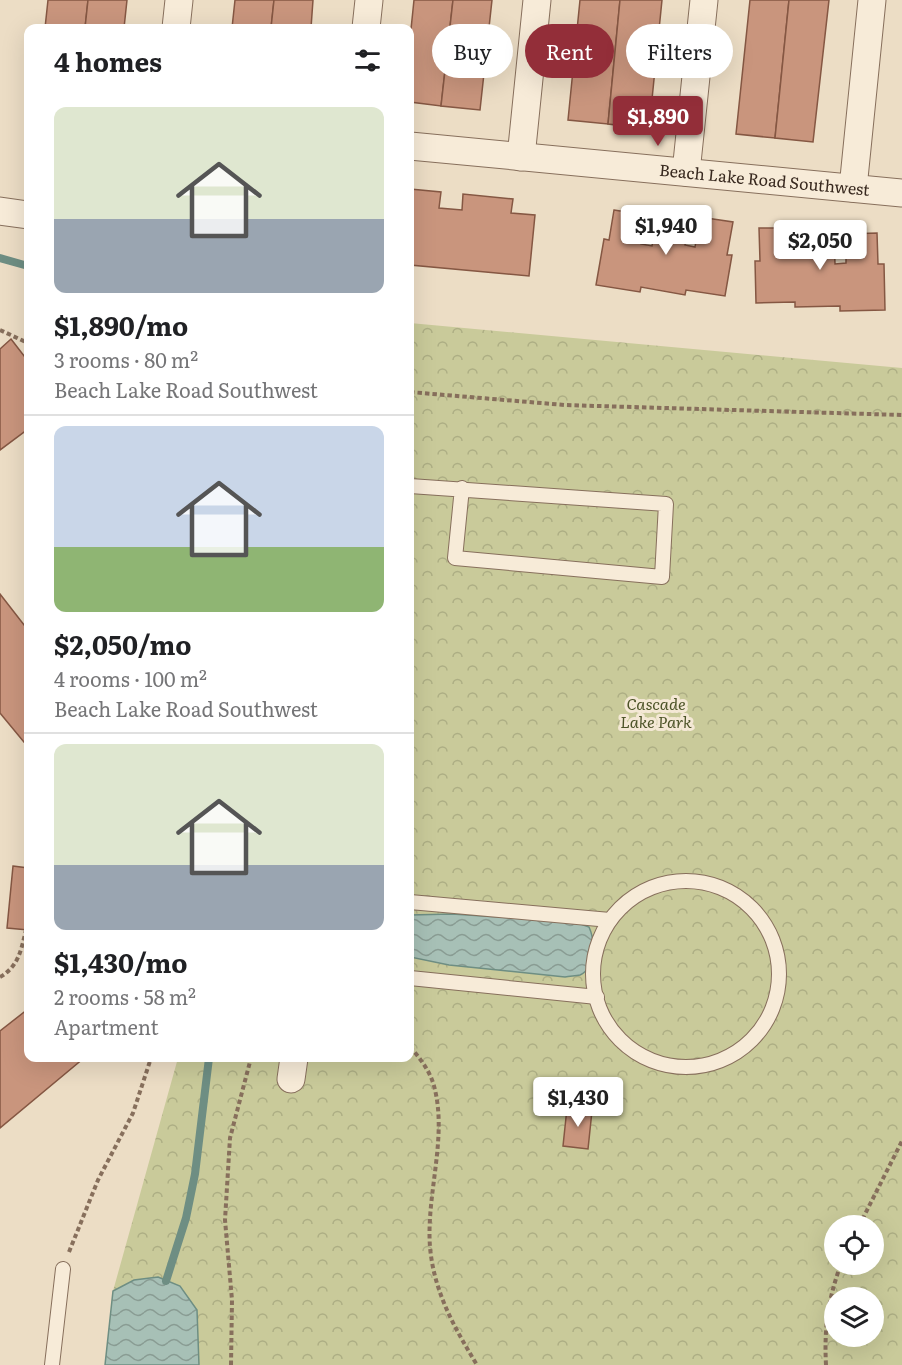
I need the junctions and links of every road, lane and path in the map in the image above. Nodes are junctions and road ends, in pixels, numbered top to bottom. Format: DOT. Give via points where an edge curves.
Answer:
graph roads {
  1 [pos="179,0"];
  2 [pos="369,0"];
  3 [pos="537,0"];
  4 [pos="704,0"];
  5 [pos="872,0"];
  6 [pos="176,24"];
  7 [pos="366,24"];
  8 [pos="414,146"];
  9 [pos="521,157"];
  10 [pos="686,172"];
  11 [pos="853,188"];
  12 [pos="902,193"];
  13 [pos="0,211"];
  14 [pos="24,214"];
  15 [pos="0,330"];
  16 [pos="24,341"];
  17 [pos="414,392"];
  18 [pos="902,415"];
  19 [pos="414,486"];
  20 [pos="462,488"];
  21 [pos="414,902"];
  22 [pos="610,920"];
  23 [pos="24,939"];
  24 [pos="0,977"];
  25 [pos="414,978"];
  26 [pos="597,998"];
  27 [pos="414,1052"];
  28 [pos="151,1062"];
  29 [pos="250,1062"];
  30 [pos="902,1141"];
  31 [pos="865,1215"];
  32 [pos="63,1269"];
  33 [pos="838,1275"];
  34 [pos="52,1365"];
  35 [pos="231,1365"];
  36 [pos="477,1365"];
  37 [pos="826,1365"];
  1 -- 6 [label="street"];
  2 -- 7 [label="street"];
  3 -- 9 [label="street"];
  4 -- 10 [label="street"];
  5 -- 11 [label="street"];
  8 -- 9 [label="street, Beach Lake Road Southwest"];
  9 -- 10 [label="street, Beach Lake Road Southwest"];
  10 -- 11 [label="street, Beach Lake Road Southwest"];
  11 -- 12 [label="street, Beach Lake Road Southwest"];
  13 -- 14 [label="street"];
  15 -- 16 [label="path"];
  17 -- 18 [label="path" via="564,405"];
  19 -- 20 [label="lane"];
  20 -- 20 [label="lane" via="666,504 662,578 455,558"];
  21 -- 22 [label="lane"];
  22 -- 26 [label="lane" via="596,950 593,982"];
  22 -- 26 [label="lane" via="631,898 659,884 691,880 722,887 748,904 768,928 778,957 779,987 770,1016 752,1040 727,1058 699,1067 668,1066 640,1055 616,1036 600,1011"];
  23 -- 24 [label="path" via="20,957"];
  25 -- 26 [label="lane"];
  27 -- 36 [label="path" via="434,1084 438,1109 430,1246 438,1292"];
  28 -- 32 [label="path" via="134,1113 98,1180"];
  29 -- 35 [label="path" via="230,1138 225,1220 232,1300"];
  30 -- 31 [label="path"];
  32 -- 34 [label="lane"];
  33 -- 37 [label="path" via="827,1309"];
}
